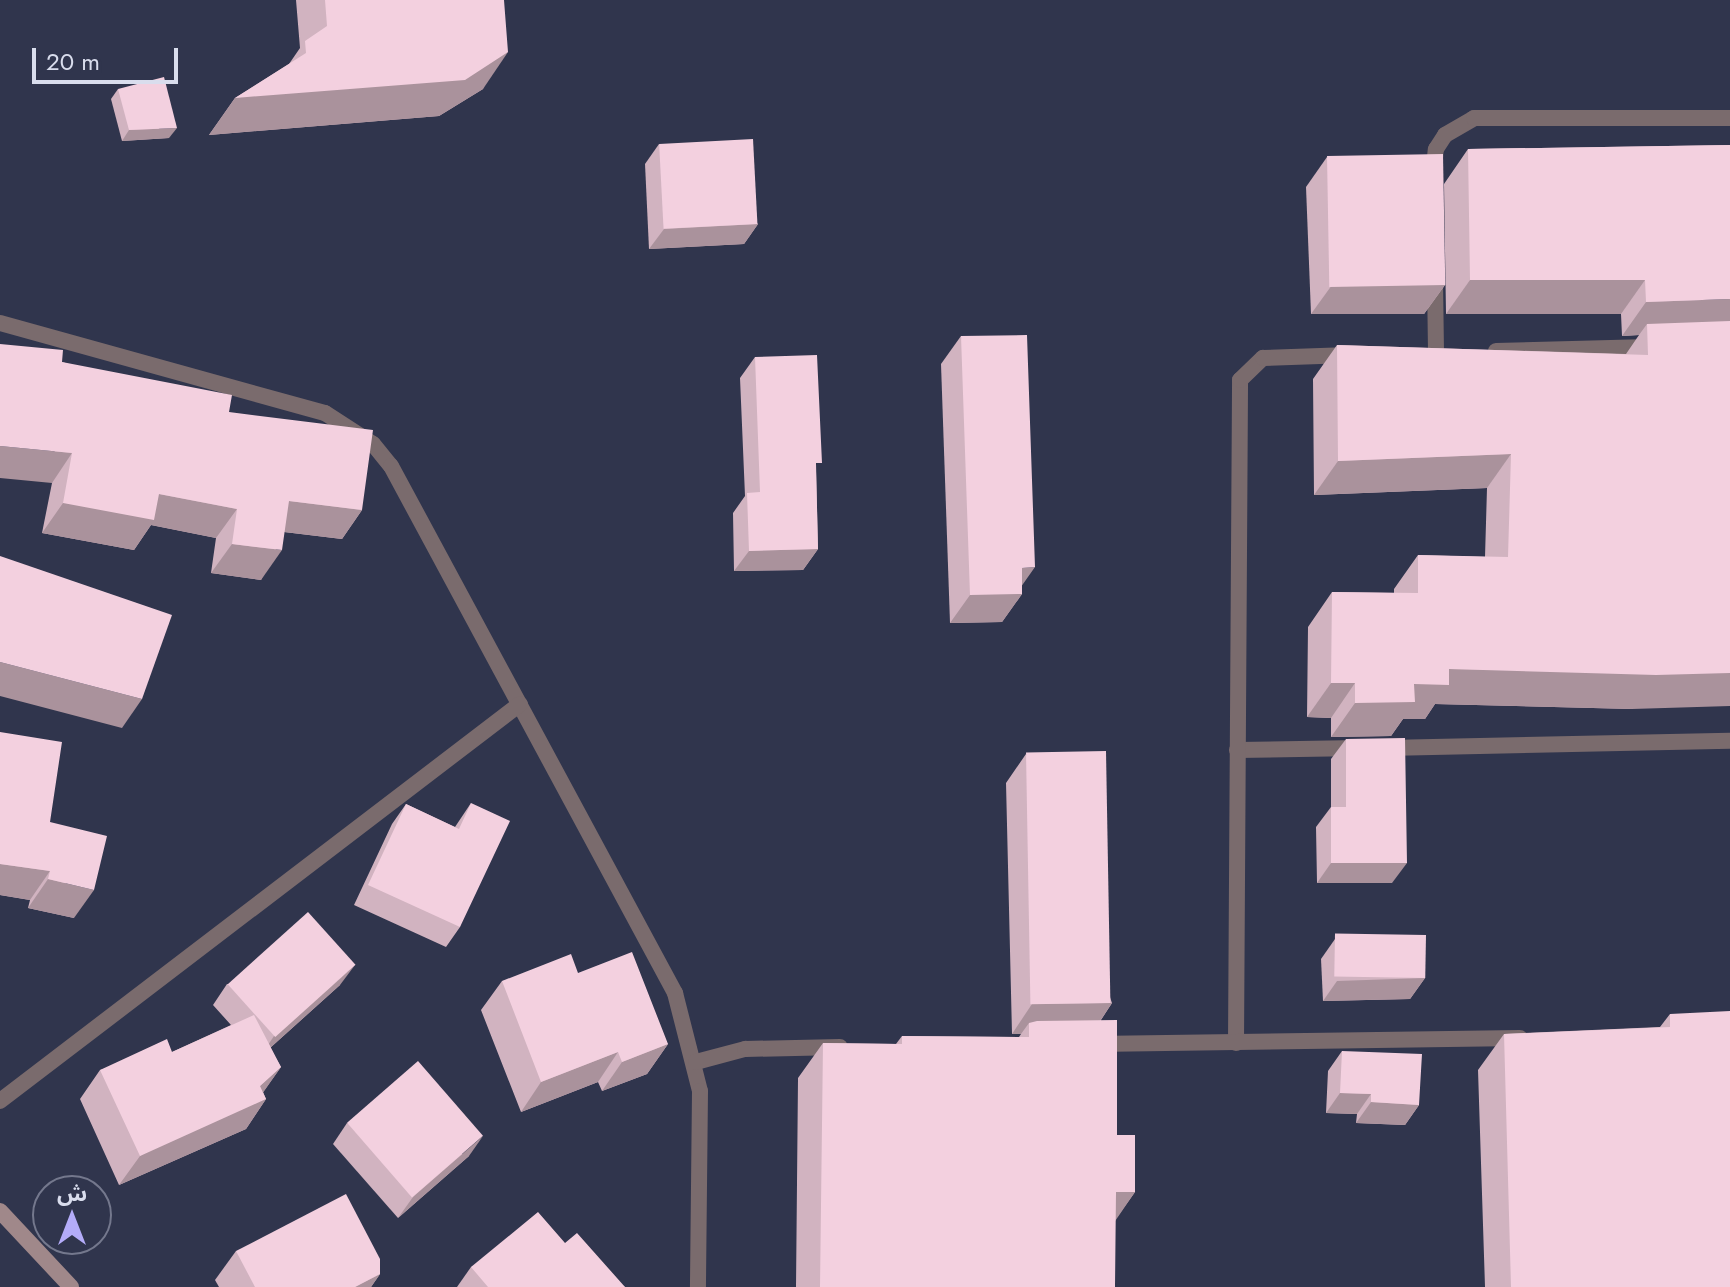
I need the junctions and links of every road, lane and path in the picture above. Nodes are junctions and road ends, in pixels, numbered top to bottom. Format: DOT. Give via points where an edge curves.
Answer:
graph roads {
  1 [pos="1730,118"];
  2 [pos="1433,196"];
  3 [pos="1435,259"];
  4 [pos="0,323"];
  5 [pos="1668,346"];
  6 [pos="1483,351"];
  7 [pos="1437,353"];
  8 [pos="1363,354"];
  9 [pos="520,704"];
  10 [pos="1730,741"];
  11 [pos="1237,750"];
  12 [pos="1539,1038"];
  13 [pos="1236,1043"];
  14 [pos="1081,1044"];
  15 [pos="864,1047"];
  16 [pos="696,1062"];
  17 [pos="0,1101"];
  18 [pos="0,1211"];
  19 [pos="71,1287"];
  20 [pos="698,1287"];
  1 -- 2 [label="street" via="1474,118 1452,130 1436,149"];
  3 -- 7 [label="street"];
  4 -- 9 [label="street" via="311,409 350,426 391,466"];
  5 -- 6 [label="street"];
  8 -- 11 [label="street" via="1263,358 1240,380"];
  9 -- 16 [label="street" via="675,993"];
  9 -- 17 [label="street"];
  10 -- 11 [label="street"];
  11 -- 13 [label="street"];
  12 -- 13 [label="street"];
  13 -- 14 [label="street"];
  15 -- 16 [label="street" via="745,1049"];
  16 -- 20 [label="street" via="702,1120"];
  18 -- 19 [label="main road"];
}
